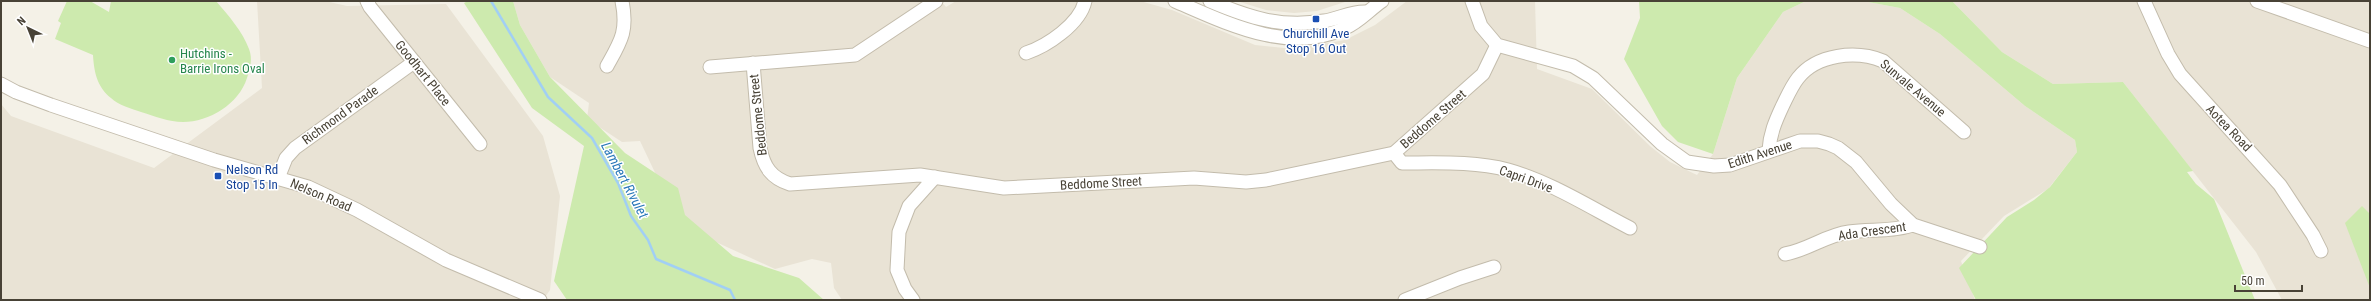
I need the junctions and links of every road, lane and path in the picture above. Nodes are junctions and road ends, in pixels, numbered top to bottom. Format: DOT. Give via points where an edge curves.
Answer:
graph roads {
  1 [pos="367,1"];
  2 [pos="622,1"];
  3 [pos="936,1"];
  4 [pos="1085,1"];
  5 [pos="1175,1"];
  6 [pos="1210,1"];
  7 [pos="1357,1"];
  8 [pos="1382,1"];
  9 [pos="1472,1"];
  10 [pos="2144,1"];
  11 [pos="2257,1"];
  12 [pos="1366,12"];
  13 [pos="2370,41"];
  14 [pos="1497,45"];
  15 [pos="1026,53"];
  16 [pos="414,62"];
  17 [pos="753,63"];
  18 [pos="607,66"];
  19 [pos="710,67"];
  20 [pos="1,84"];
  21 [pos="1964,132"];
  22 [pos="480,144"];
  23 [pos="1769,150"];
  24 [pos="1394,153"];
  25 [pos="935,177"];
  26 [pos="278,178"];
  27 [pos="1914,225"];
  28 [pos="1630,228"];
  29 [pos="1980,247"];
  30 [pos="2321,251"];
  31 [pos="1785,254"];
  32 [pos="1494,267"];
  33 [pos="540,300"];
  34 [pos="913,300"];
  35 [pos="1404,300"];
  1 -- 16 [label="street, Goodhart Place"];
  2 -- 18 [label="street" via="626,24"];
  3 -- 17 [label="street" via="855,55"];
  4 -- 15 [label="street" via="1077,18 1042,48"];
  5 -- 12 [label="street" via="1243,29 1278,37 1304,37 1344,29 1359,20"];
  6 -- 12 [label="street" via="1245,15 1290,24 1327,21 1356,11"];
  7 -- 12 [label="street"];
  8 -- 12 [label="street"];
  9 -- 14 [label="street" via="1481,26"];
  10 -- 30 [label="street, Aotea Road" via="2180,74 2280,185"];
  11 -- 13 [label="street"];
  14 -- 23 [label="street, Edith Avenue" via="1573,66 1593,78 1662,144 1688,162 1714,166 1730,165"];
  14 -- 24 [label="street, Beddome Street" via="1483,74"];
  16 -- 22 [label="street, Goodhart Place"];
  16 -- 26 [label="street, Richmond Parade" via="295,148 286,158"];
  17 -- 19 [label="street"];
  17 -- 25 [label="street, Beddome Street" via="760,148 763,162 778,180 790,184 920,175"];
  20 -- 26 [label="street, Nelson Road" via="51,105 214,160"];
  21 -- 23 [label="street, Sunvale Avenue" via="1883,61 1874,57 1845,55 1812,66 1799,77 1789,92 1770,134"];
  23 -- 27 [label="street, Edith Avenue" via="1800,141 1818,141 1838,148 1856,162 1891,204"];
  24 -- 25 [label="street, Beddome Street" via="1246,182 1194,178 1004,188"];
  24 -- 28 [label="street, Capri Drive" via="1402,163 1482,165 1508,170 1538,181"];
  25 -- 34 [label="street" via="908,206 899,232 897,270"];
  26 -- 33 [label="street, Nelson Road" via="308,187 337,200 446,260"];
  27 -- 29 [label="street, Edith Avenue"];
  27 -- 31 [label="street, Ada Crescent" via="1900,230 1849,232 1829,238 1801,252"];
  32 -- 35 [label="street"];
}
